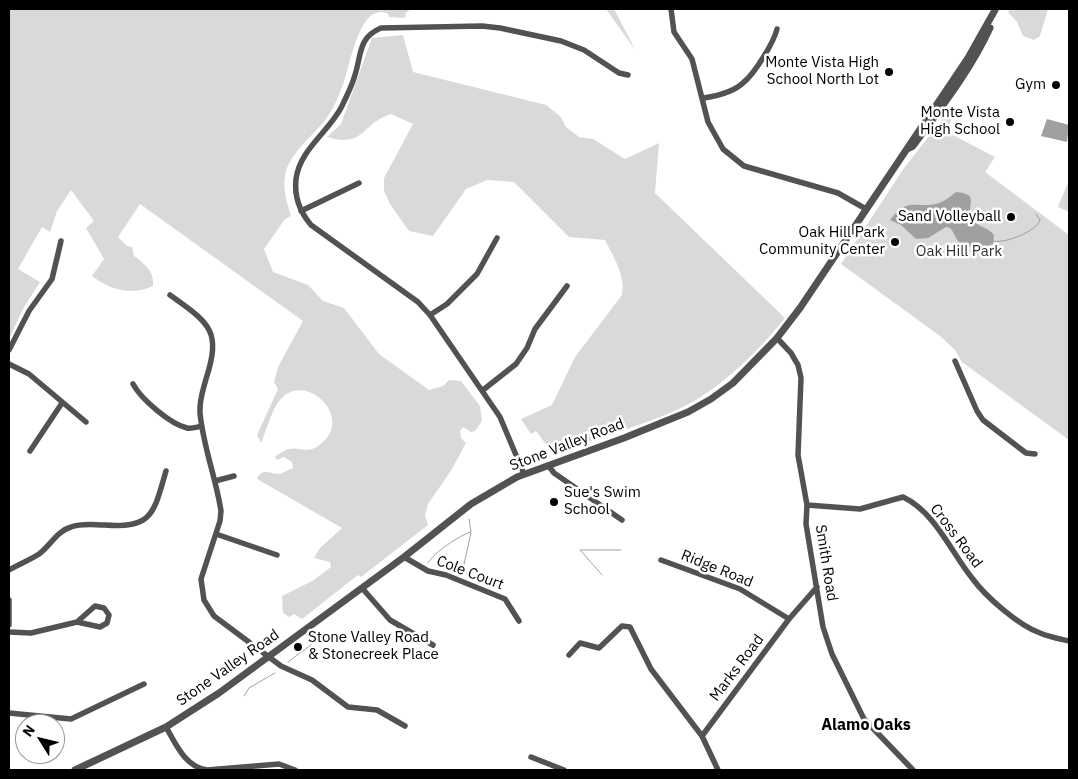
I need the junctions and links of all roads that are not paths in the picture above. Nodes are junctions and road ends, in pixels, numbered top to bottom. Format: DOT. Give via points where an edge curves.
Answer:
graph roads {
  1 [pos="671,9"];
  2 [pos="993,9"];
  3 [pos="777,29"];
  4 [pos="628,75"];
  5 [pos="704,98"];
  6 [pos="359,183"];
  7 [pos="866,209"];
  8 [pos="301,211"];
  9 [pos="497,238"];
  10 [pos="61,241"];
  11 [pos="567,286"];
  12 [pos="170,295"];
  13 [pos="430,315"];
  14 [pos="777,338"];
  15 [pos="9,350"];
  16 [pos="955,361"];
  17 [pos="9,364"];
  18 [pos="133,384"];
  19 [pos="483,390"];
  20 [pos="62,403"];
  21 [pos="86,422"];
  22 [pos="202,426"];
  23 [pos="30,451"];
  24 [pos="1035,454"];
  25 [pos="548,465"];
  26 [pos="166,471"];
  27 [pos="524,474"];
  28 [pos="234,476"];
  29 [pos="215,481"];
  30 [pos="807,505"];
  31 [pos="622,520"];
  32 [pos="216,534"];
  33 [pos="277,555"];
  34 [pos="404,557"];
  35 [pos="661,560"];
  36 [pos="9,570"];
  37 [pos="817,587"];
  38 [pos="362,588"];
  39 [pos="9,600"];
  40 [pos="789,619"];
  41 [pos="519,621"];
  42 [pos="77,622"];
  43 [pos="9,625"];
  44 [pos="9,632"];
  45 [pos="1069,642"];
  46 [pos="433,645"];
  47 [pos="569,655"];
  48 [pos="270,658"];
  49 [pos="144,684"];
  50 [pos="9,713"];
  51 [pos="405,726"];
  52 [pos="166,727"];
  53 [pos="702,736"];
  54 [pos="531,757"];
  55 [pos="75,770"];
  56 [pos="295,770"];
  57 [pos="564,770"];
  58 [pos="718,770"];
  59 [pos="913,770"];
  1 -- 5 [label="street" via="674,32 692,59"];
  2 -- 7 [label="street, Stone Valley Road" via="968,58"];
  3 -- 5 [label="street" via="775,38 744,82 717,96"];
  4 -- 8 [label="street" via="561,41 500,28 381,28 370,33 362,44 354,79 336,117 303,158 296,179 296,196"];
  5 -- 7 [label="street" via="708,122 718,142 736,161 838,194"];
  6 -- 8 [label="street"];
  7 -- 14 [label="street, Stone Valley Road"];
  8 -- 13 [label="street" via="322,234 418,302"];
  9 -- 13 [label="street" via="477,274 447,304"];
  10 -- 15 [label="street" via="52,279 29,311"];
  11 -- 19 [label="street" via="535,329 516,364"];
  12 -- 22 [label="street" via="196,314 211,333 213,354 200,400"];
  13 -- 19 [label="street"];
  14 -- 25 [label="street, Stone Valley Road" via="733,383 688,412"];
  14 -- 30 [label="street, Smith Road" via="791,353 801,378 798,455"];
  16 -- 24 [label="street" via="983,420 1026,453"];
  17 -- 20 [label="street" via="29,374"];
  18 -- 22 [label="street" via="140,396 178,424 189,429"];
  19 -- 27 [label="street" via="500,417"];
  20 -- 21 [label="street"];
  20 -- 23 [label="street"];
  22 -- 29 [label="street"];
  25 -- 27 [label="street, Stone Valley Road"];
  25 -- 31 [label="street" via="554,473"];
  26 -- 36 [label="street" via="156,505 148,517 130,527 72,526 39,554"];
  27 -- 34 [label="street, Stone Valley Road" via="471,504"];
  28 -- 29 [label="street"];
  29 -- 32 [label="street" via="220,512"];
  30 -- 37 [label="street, Smith Road" via="806,524"];
  30 -- 45 [label="street, Cross Road" via="860,509 907,499 925,512 972,578 992,599 1039,633"];
  32 -- 33 [label="street"];
  32 -- 48 [label="street" via="201,579 204,600 214,616"];
  34 -- 38 [label="street, Stone Valley Road"];
  34 -- 41 [label="street, Cole Court" via="428,571 505,599"];
  35 -- 40 [label="street, Ridge Road" via="740,589"];
  37 -- 40 [label="street, Marks Road"];
  37 -- 59 [label="street, Smith Road" via="823,628 864,719"];
  38 -- 46 [label="street" via="390,620"];
  38 -- 48 [label="street, Stone Valley Road"];
  39 -- 43 [label="street"];
  40 -- 53 [label="street, Marks Road"];
  42 -- 42 [label="street" via="95,606 104,608 109,615 107,623 100,627"];
  42 -- 44 [label="street" via="31,633"];
  47 -- 53 [label="street" via="580,643 599,648 622,626 630,627 651,669"];
  48 -- 51 [label="street" via="289,671 312,680 348,707 377,710"];
  48 -- 52 [label="street, Stone Valley Road"];
  49 -- 50 [label="street" via="71,719"];
  52 -- 55 [label="street, Stone Valley Road"];
  52 -- 56 [label="street" via="183,756 197,768 279,764"];
  53 -- 58 [label="street"];
  54 -- 57 [label="street"];
}
